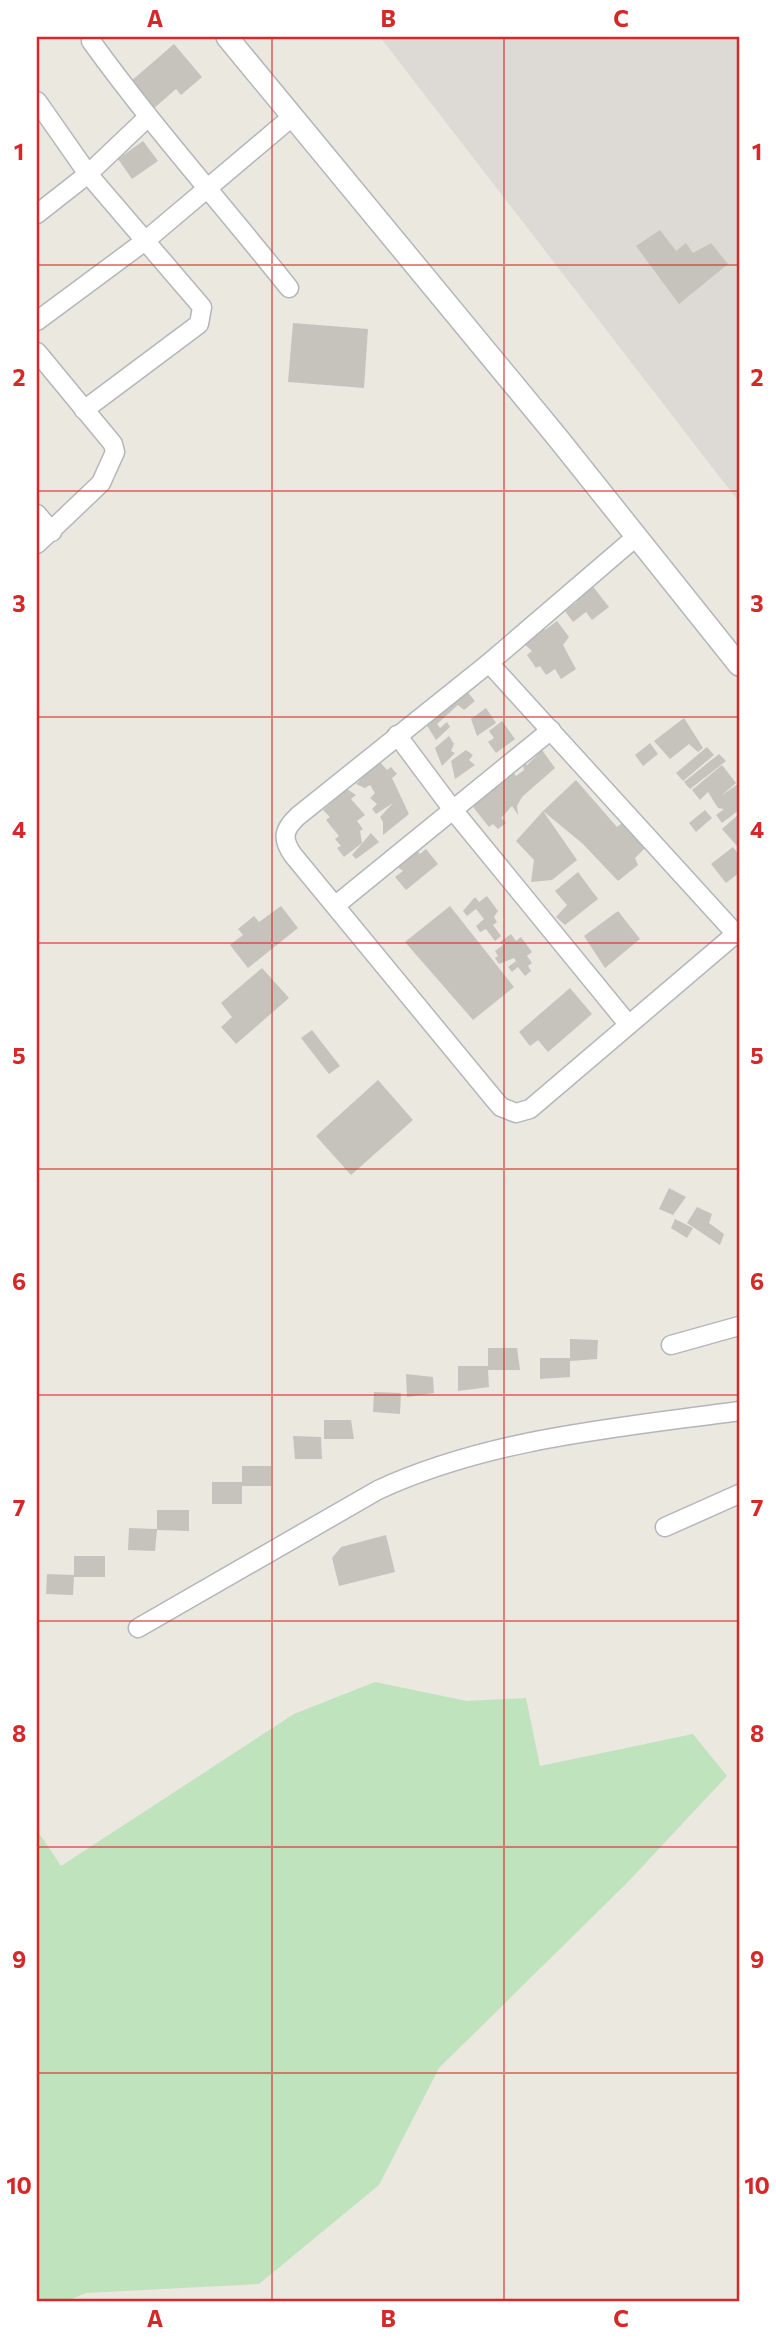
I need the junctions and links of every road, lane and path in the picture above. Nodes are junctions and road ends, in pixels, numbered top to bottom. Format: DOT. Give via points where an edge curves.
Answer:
graph roads {
  1 [pos="226,37"];
  2 [pos="91,41"];
  3 [pos="37,101"];
  4 [pos="293,116"];
  5 [pos="146,118"];
  6 [pos="88,174"];
  7 [pos="208,187"];
  8 [pos="37,214"];
  9 [pos="145,241"];
  10 [pos="289,288"];
  11 [pos="37,321"];
  12 [pos="37,352"];
  13 [pos="83,410"];
  14 [pos="37,514"];
  15 [pos="52,532"];
  16 [pos="637,536"];
  17 [pos="37,544"];
  18 [pos="489,663"];
  19 [pos="739,665"];
  20 [pos="551,730"];
  21 [pos="397,735"];
  22 [pos="453,810"];
  23 [pos="336,905"];
  24 [pos="737,932"];
  25 [pos="628,1024"];
  26 [pos="739,1326"];
  27 [pos="671,1345"];
  28 [pos="739,1411"];
  29 [pos="739,1494"];
  30 [pos="665,1527"];
  31 [pos="138,1628"];
  1 -- 4 [label="street"];
  2 -- 5 [label="street"];
  3 -- 6 [label="street"];
  4 -- 7 [label="street"];
  4 -- 16 [label="street"];
  5 -- 6 [label="street"];
  5 -- 7 [label="street"];
  6 -- 8 [label="street"];
  6 -- 9 [label="street"];
  7 -- 9 [label="street"];
  7 -- 10 [label="street"];
  9 -- 11 [label="street"];
  9 -- 13 [label="street" via="202,307 202,316 199,324"];
  12 -- 13 [label="street"];
  13 -- 15 [label="street" via="113,444 113,461 101,483"];
  14 -- 15 [label="street"];
  15 -- 17 [label="street"];
  16 -- 18 [label="street"];
  16 -- 19 [label="street"];
  18 -- 20 [label="street"];
  18 -- 21 [label="street"];
  20 -- 22 [label="street"];
  20 -- 24 [label="street"];
  21 -- 22 [label="street"];
  21 -- 23 [label="street" via="286,830 287,846"];
  22 -- 23 [label="street"];
  22 -- 25 [label="street"];
  23 -- 25 [label="street" via="494,1099 509,1111 530,1109"];
  24 -- 25 [label="street"];
  26 -- 27 [label="street"];
  28 -- 31 [label="street" via="504,1447 419,1471 356,1502"];
  29 -- 30 [label="street"];
}
